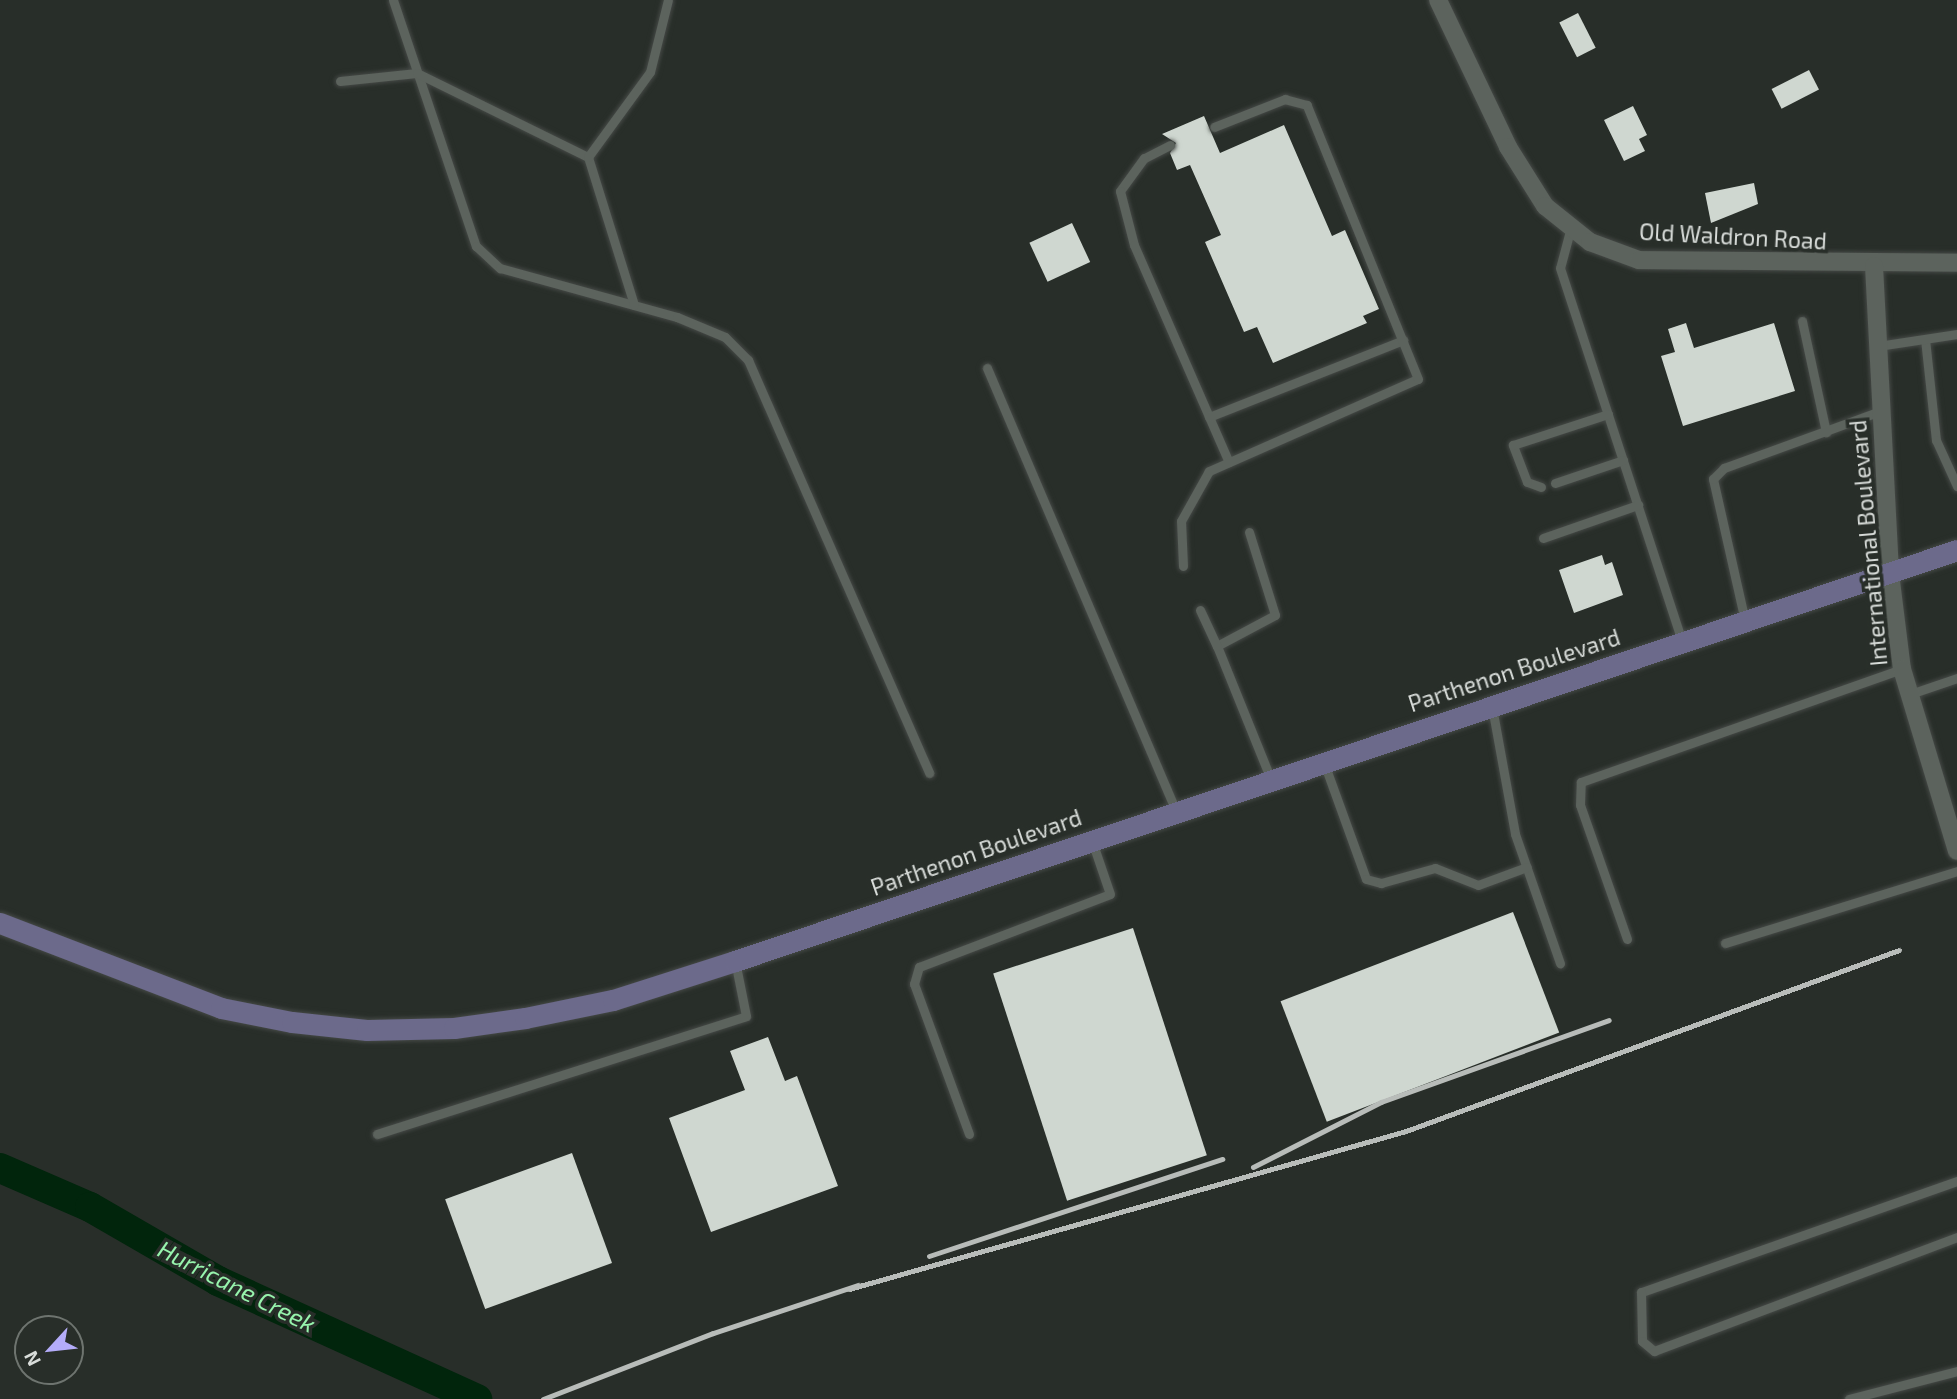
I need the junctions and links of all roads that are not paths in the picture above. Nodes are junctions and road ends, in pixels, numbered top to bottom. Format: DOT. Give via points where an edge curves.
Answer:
graph roads {
  1 [pos="393,0"];
  2 [pos="668,0"];
  3 [pos="1438,0"];
  4 [pos="417,73"];
  5 [pos="340,80"];
  6 [pos="1214,127"];
  7 [pos="1170,145"];
  8 [pos="588,157"];
  9 [pos="1571,227"];
  10 [pos="1957,263"];
  11 [pos="1874,266"];
  12 [pos="634,305"];
  13 [pos="1802,321"];
  14 [pos="1957,334"];
  15 [pos="1925,339"];
  16 [pos="1403,340"];
  17 [pos="1878,346"];
  18 [pos="987,369"];
  19 [pos="1881,411"];
  20 [pos="1608,414"];
  21 [pos="1209,417"];
  22 [pos="1826,432"];
  23 [pos="1623,460"];
  24 [pos="1229,462"];
  25 [pos="1555,483"];
  26 [pos="1957,486"];
  27 [pos="1541,487"];
  28 [pos="1638,505"];
  29 [pos="1249,532"];
  30 [pos="1543,538"];
  31 [pos="1957,550"];
  32 [pos="1183,566"];
  33 [pos="1890,573"];
  34 [pos="1200,611"];
  35 [pos="1745,621"];
  36 [pos="1682,642"];
  37 [pos="1217,646"];
  38 [pos="1902,669"];
  39 [pos="1957,679"];
  40 [pos="1910,694"];
  41 [pos="1491,705"];
  42 [pos="1323,761"];
  43 [pos="929,773"];
  44 [pos="1270,777"];
  45 [pos="1176,811"];
  46 [pos="1091,840"];
  47 [pos="1957,851"];
  48 [pos="1527,867"];
  49 [pos="1957,871"];
  50 [pos="0,923"];
  51 [pos="1627,939"];
  52 [pos="1725,943"];
  53 [pos="735,961"];
  54 [pos="1560,962"];
  55 [pos="377,1134"];
  56 [pos="969,1134"];
  57 [pos="1957,1181"];
  58 [pos="1957,1237"];
  59 [pos="1957,1371"];
  60 [pos="1866,1397"];
  61 [pos="1849,1399"];
  1 -- 4 [label="lane"];
  2 -- 8 [label="lane" via="650,72"];
  3 -- 9 [label="street, Old Waldron Road" via="1508,147 1545,206"];
  4 -- 5 [label="lane"];
  4 -- 8 [label="lane"];
  4 -- 12 [label="lane" via="475,246 500,268"];
  6 -- 16 [label="lane" via="1285,99 1307,105"];
  7 -- 21 [label="lane" via="1144,158 1120,191 1134,245"];
  8 -- 12 [label="lane"];
  9 -- 11 [label="street, Old Waldron Road" via="1590,242 1639,260"];
  9 -- 20 [label="lane" via="1560,268"];
  10 -- 11 [label="street, Old Waldron Road"];
  11 -- 17 [label="street, International Boulevard"];
  12 -- 43 [label="lane" via="725,337 748,360"];
  13 -- 22 [label="lane"];
  14 -- 15 [label="lane"];
  15 -- 17 [label="lane"];
  15 -- 26 [label="lane" via="1936,440"];
  16 -- 21 [label="lane"];
  16 -- 24 [label="lane" via="1419,379"];
  17 -- 19 [label="street, International Boulevard"];
  18 -- 45 [label="lane"];
  19 -- 22 [label="lane"];
  19 -- 33 [label="street, International Boulevard"];
  20 -- 23 [label="lane"];
  20 -- 27 [label="lane" via="1513,445 1527,482"];
  21 -- 24 [label="lane"];
  22 -- 35 [label="lane" via="1724,468 1713,479"];
  23 -- 25 [label="lane"];
  23 -- 28 [label="lane"];
  24 -- 32 [label="lane" via="1209,471 1191,497 1181,521"];
  28 -- 30 [label="lane"];
  28 -- 36 [label="lane"];
  29 -- 37 [label="lane" via="1275,615"];
  31 -- 33 [label="main road, Parthenon Boulevard"];
  33 -- 35 [label="main road, Parthenon Boulevard"];
  33 -- 38 [label="street, International Boulevard"];
  34 -- 37 [label="lane"];
  35 -- 36 [label="main road, Parthenon Boulevard"];
  36 -- 41 [label="main road, Parthenon Boulevard"];
  37 -- 44 [label="lane"];
  38 -- 40 [label="street, International Boulevard"];
  38 -- 51 [label="lane" via="1581,782 1580,805"];
  39 -- 40 [label="lane"];
  40 -- 47 [label="street, International Boulevard"];
  41 -- 42 [label="main road, Parthenon Boulevard"];
  41 -- 48 [label="lane"];
  42 -- 44 [label="main road, Parthenon Boulevard"];
  42 -- 48 [label="lane" via="1366,879 1381,883 1435,868 1478,885"];
  44 -- 45 [label="main road, Parthenon Boulevard"];
  45 -- 46 [label="main road, Parthenon Boulevard"];
  46 -- 53 [label="main road, Parthenon Boulevard"];
  46 -- 56 [label="lane" via="1110,894 919,967 915,984"];
  48 -- 54 [label="lane"];
  49 -- 52 [label="lane"];
  50 -- 53 [label="main road, Parthenon Boulevard" via="221,1008 367,1030 454,1028 525,1018 612,999"];
  53 -- 55 [label="lane" via="746,1016"];
  57 -- 58 [label="lane" via="1641,1292 1642,1341 1654,1351"];
  59 -- 60 [label="lane"];
  60 -- 61 [label="lane"];
}
